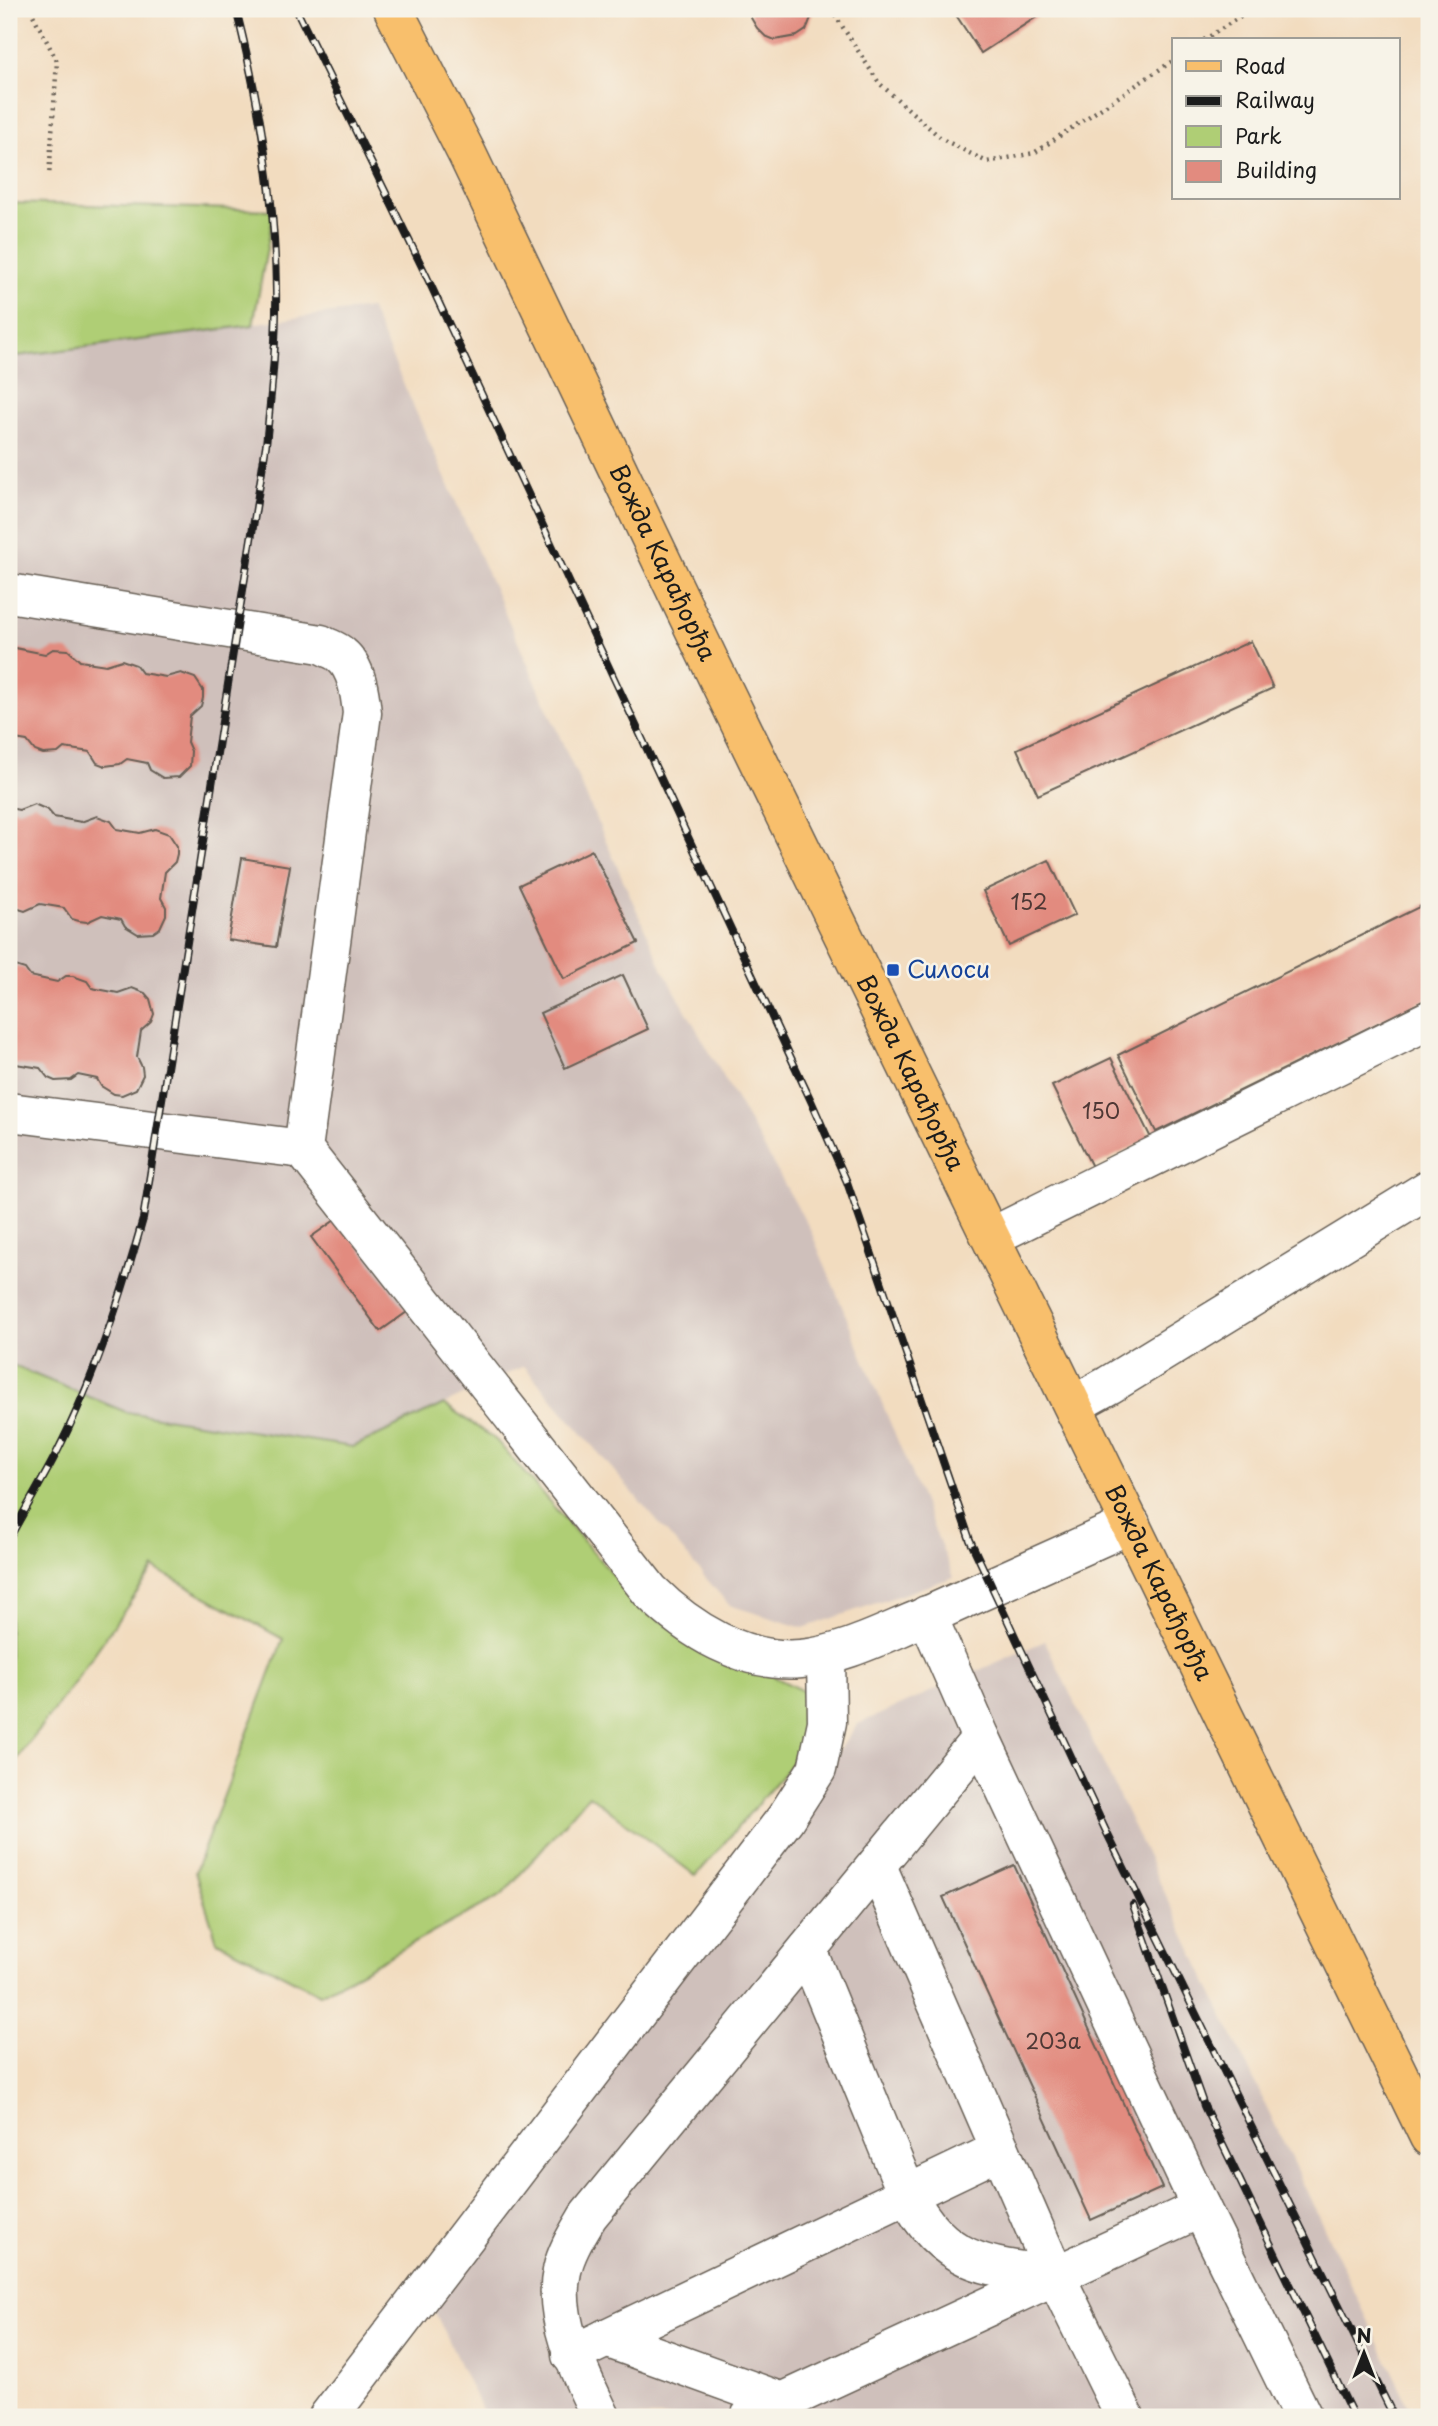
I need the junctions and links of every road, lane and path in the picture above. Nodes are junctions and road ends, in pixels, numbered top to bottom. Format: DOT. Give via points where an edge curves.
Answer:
graph roads {
  1 [pos="30,9"];
  2 [pos="393,9"];
  3 [pos="831,9"];
  4 [pos="1252,9"];
  5 [pos="1207,38"];
  6 [pos="1172,62"];
  7 [pos="49,177"];
  8 [pos="9,593"];
  9 [pos="1429,1020"];
  10 [pos="9,1112"];
  11 [pos="303,1149"];
  12 [pos="1429,1189"];
  13 [pos="991,1237"];
  14 [pos="1073,1405"];
  15 [pos="1131,1524"];
  16 [pos="927,1615"];
  17 [pos="826,1655"];
  18 [pos="981,1738"];
  19 [pos="877,1867"];
  20 [pos="807,1950"];
  21 [pos="1429,2137"];
  22 [pos="1000,2150"];
  23 [pos="907,2194"];
  24 [pos="1201,2208"];
  25 [pos="1055,2275"];
  26 [pos="606,2338"];
  27 [pos="571,2354"];
  28 [pos="767,2409"];
  29 [pos="328,2417"];
  30 [pos="601,2417"];
  31 [pos="1125,2417"];
  32 [pos="1303,2417"];
  1 -- 7 [label="path" via="57,61"];
  2 -- 13 [label="main road, Вожда Карађорђа"];
  3 -- 6 [label="path" via="879,83 942,139 987,162 1034,153"];
  4 -- 5 [label="path"];
  8 -- 11 [label="lane" via="321,645 342,655 354,673 362,713"];
  9 -- 13 [label="lane"];
  10 -- 11 [label="lane"];
  11 -- 17 [label="lane" via="650,1591 672,1613 747,1653 799,1659"];
  12 -- 14 [label="lane"];
  13 -- 14 [label="main road, Вожда Карађорђа"];
  14 -- 15 [label="main road, Вожда Карађорђа"];
  15 -- 16 [label="lane"];
  15 -- 21 [label="main road, Вожда Карађорђа"];
  16 -- 17 [label="lane"];
  16 -- 18 [label="lane"];
  17 -- 29 [label="lane" via="827,1721 817,1769 785,1819"];
  18 -- 19 [label="lane"];
  18 -- 24 [label="lane"];
  19 -- 20 [label="lane"];
  19 -- 22 [label="lane"];
  20 -- 23 [label="lane"];
  20 -- 27 [label="lane" via="588,2216 571,2245 561,2271"];
  22 -- 23 [label="lane"];
  22 -- 25 [label="lane"];
  23 -- 25 [label="lane" via="919,2218 950,2250 1012,2271"];
  23 -- 26 [label="lane"];
  24 -- 25 [label="lane"];
  24 -- 32 [label="lane"];
  25 -- 28 [label="lane"];
  25 -- 31 [label="lane"];
  26 -- 27 [label="lane"];
  26 -- 28 [label="lane"];
  27 -- 30 [label="lane"];
}
